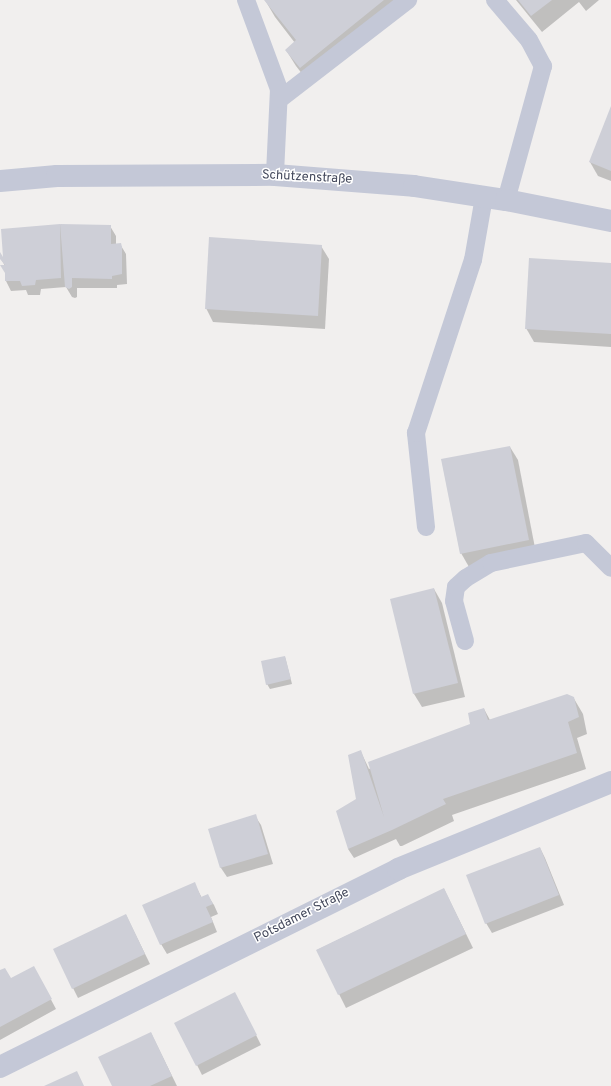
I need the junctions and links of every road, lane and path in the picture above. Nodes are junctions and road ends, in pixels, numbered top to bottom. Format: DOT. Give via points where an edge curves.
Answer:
graph roads {
  1 [pos="246,0"];
  2 [pos="408,0"];
  3 [pos="495,0"];
  4 [pos="280,99"];
  5 [pos="275,175"];
  6 [pos="0,181"];
  7 [pos="484,197"];
  8 [pos="506,200"];
  9 [pos="611,221"];
  10 [pos="426,527"];
  11 [pos="611,568"];
  12 [pos="465,642"];
  13 [pos="611,782"];
  14 [pos="0,1067"];
  1 -- 4 [label="lane" via="279,89"];
  2 -- 4 [label="lane"];
  3 -- 8 [label="lane" via="529,40 543,66"];
  4 -- 5 [label="lane"];
  5 -- 6 [label="street, Schützenstraße" via="57,176"];
  5 -- 7 [label="street, Schützenstraße" via="414,186"];
  7 -- 8 [label="street, Schützenstraße"];
  7 -- 10 [label="lane" via="473,260 416,433"];
  8 -- 9 [label="street, Schützenstraße"];
  11 -- 12 [label="lane" via="586,543 491,563 456,587 454,601"];
  13 -- 14 [label="street, Potsdamer Straße" via="398,868"];
}
